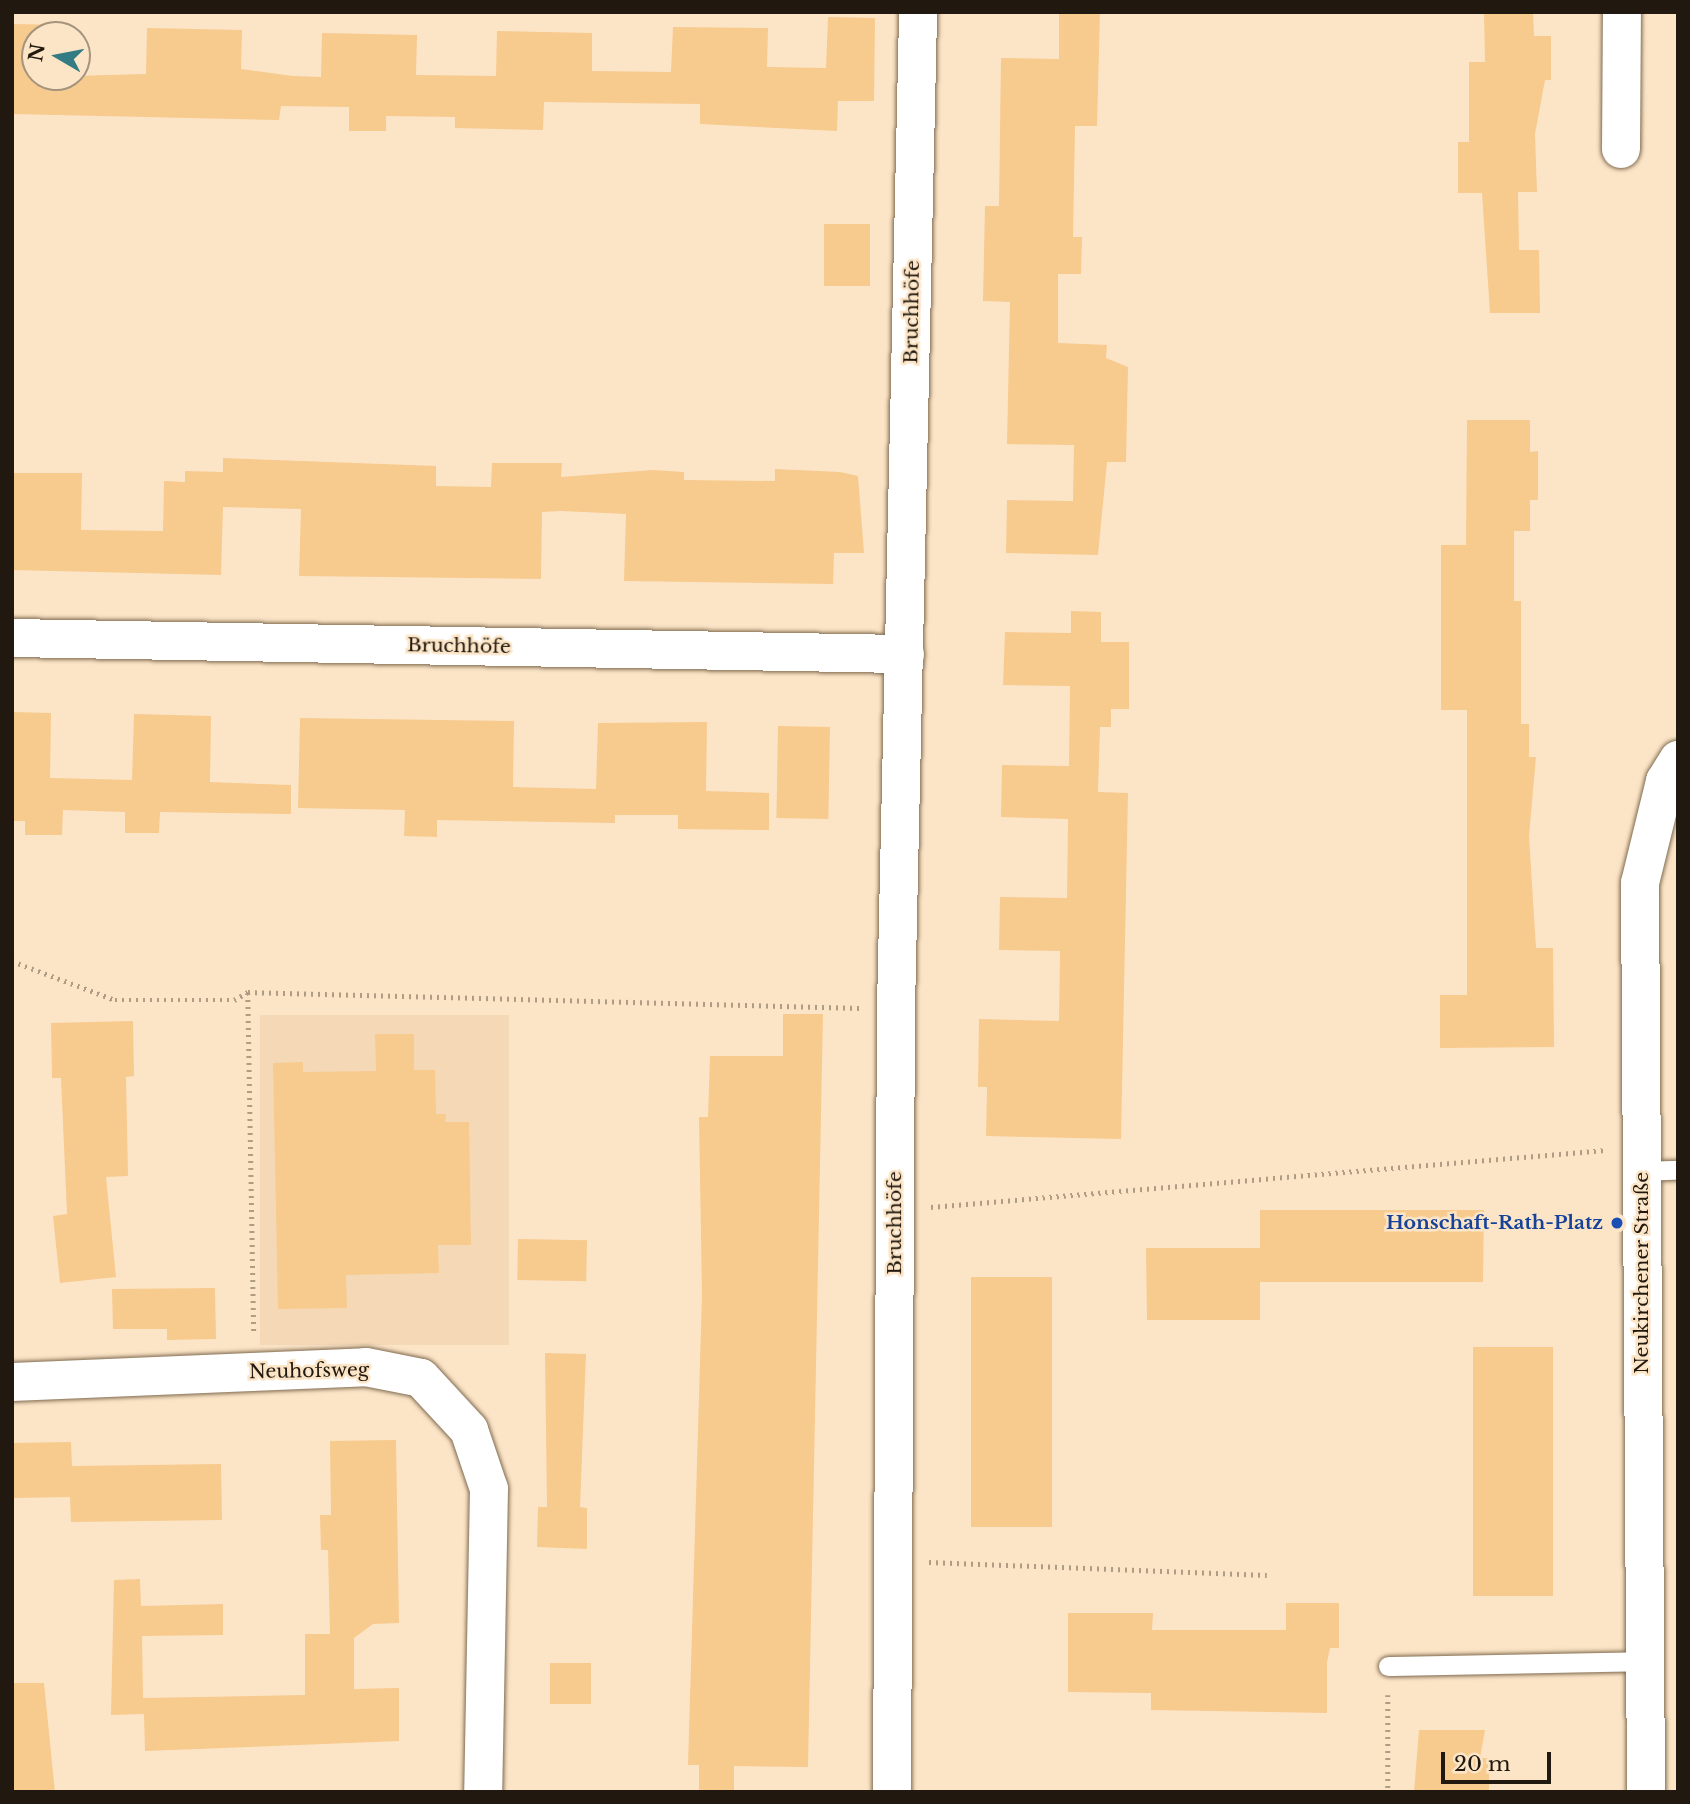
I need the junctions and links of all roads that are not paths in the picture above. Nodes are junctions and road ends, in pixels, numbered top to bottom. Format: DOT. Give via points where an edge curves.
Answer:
graph roads {
  1 [pos="918,12"];
  2 [pos="1622,12"];
  3 [pos="1621,149"];
  4 [pos="12,638"];
  5 [pos="905,654"];
  6 [pos="1678,760"];
  7 [pos="1654,1163"];
  8 [pos="12,1382"];
  9 [pos="1644,1661"];
  10 [pos="1388,1666"];
  11 [pos="484,1792"];
  12 [pos="892,1792"];
  13 [pos="1646,1792"];
  1 -- 5 [label="street, Bruchhöfe"];
  2 -- 3 [label="street"];
  4 -- 5 [label="street, Bruchhöfe"];
  5 -- 12 [label="street, Bruchhöfe" via="896,1008"];
  6 -- 7 [label="street, Neukirchener Straße" via="1665,781 1640,883"];
  7 -- 9 [label="street, Neukirchener Straße"];
  8 -- 11 [label="street, Neuhofsweg" via="366,1367 421,1378 468,1430 489,1489"];
  9 -- 10 [label="lane"];
  9 -- 13 [label="street, Neukirchener Straße"];
}
